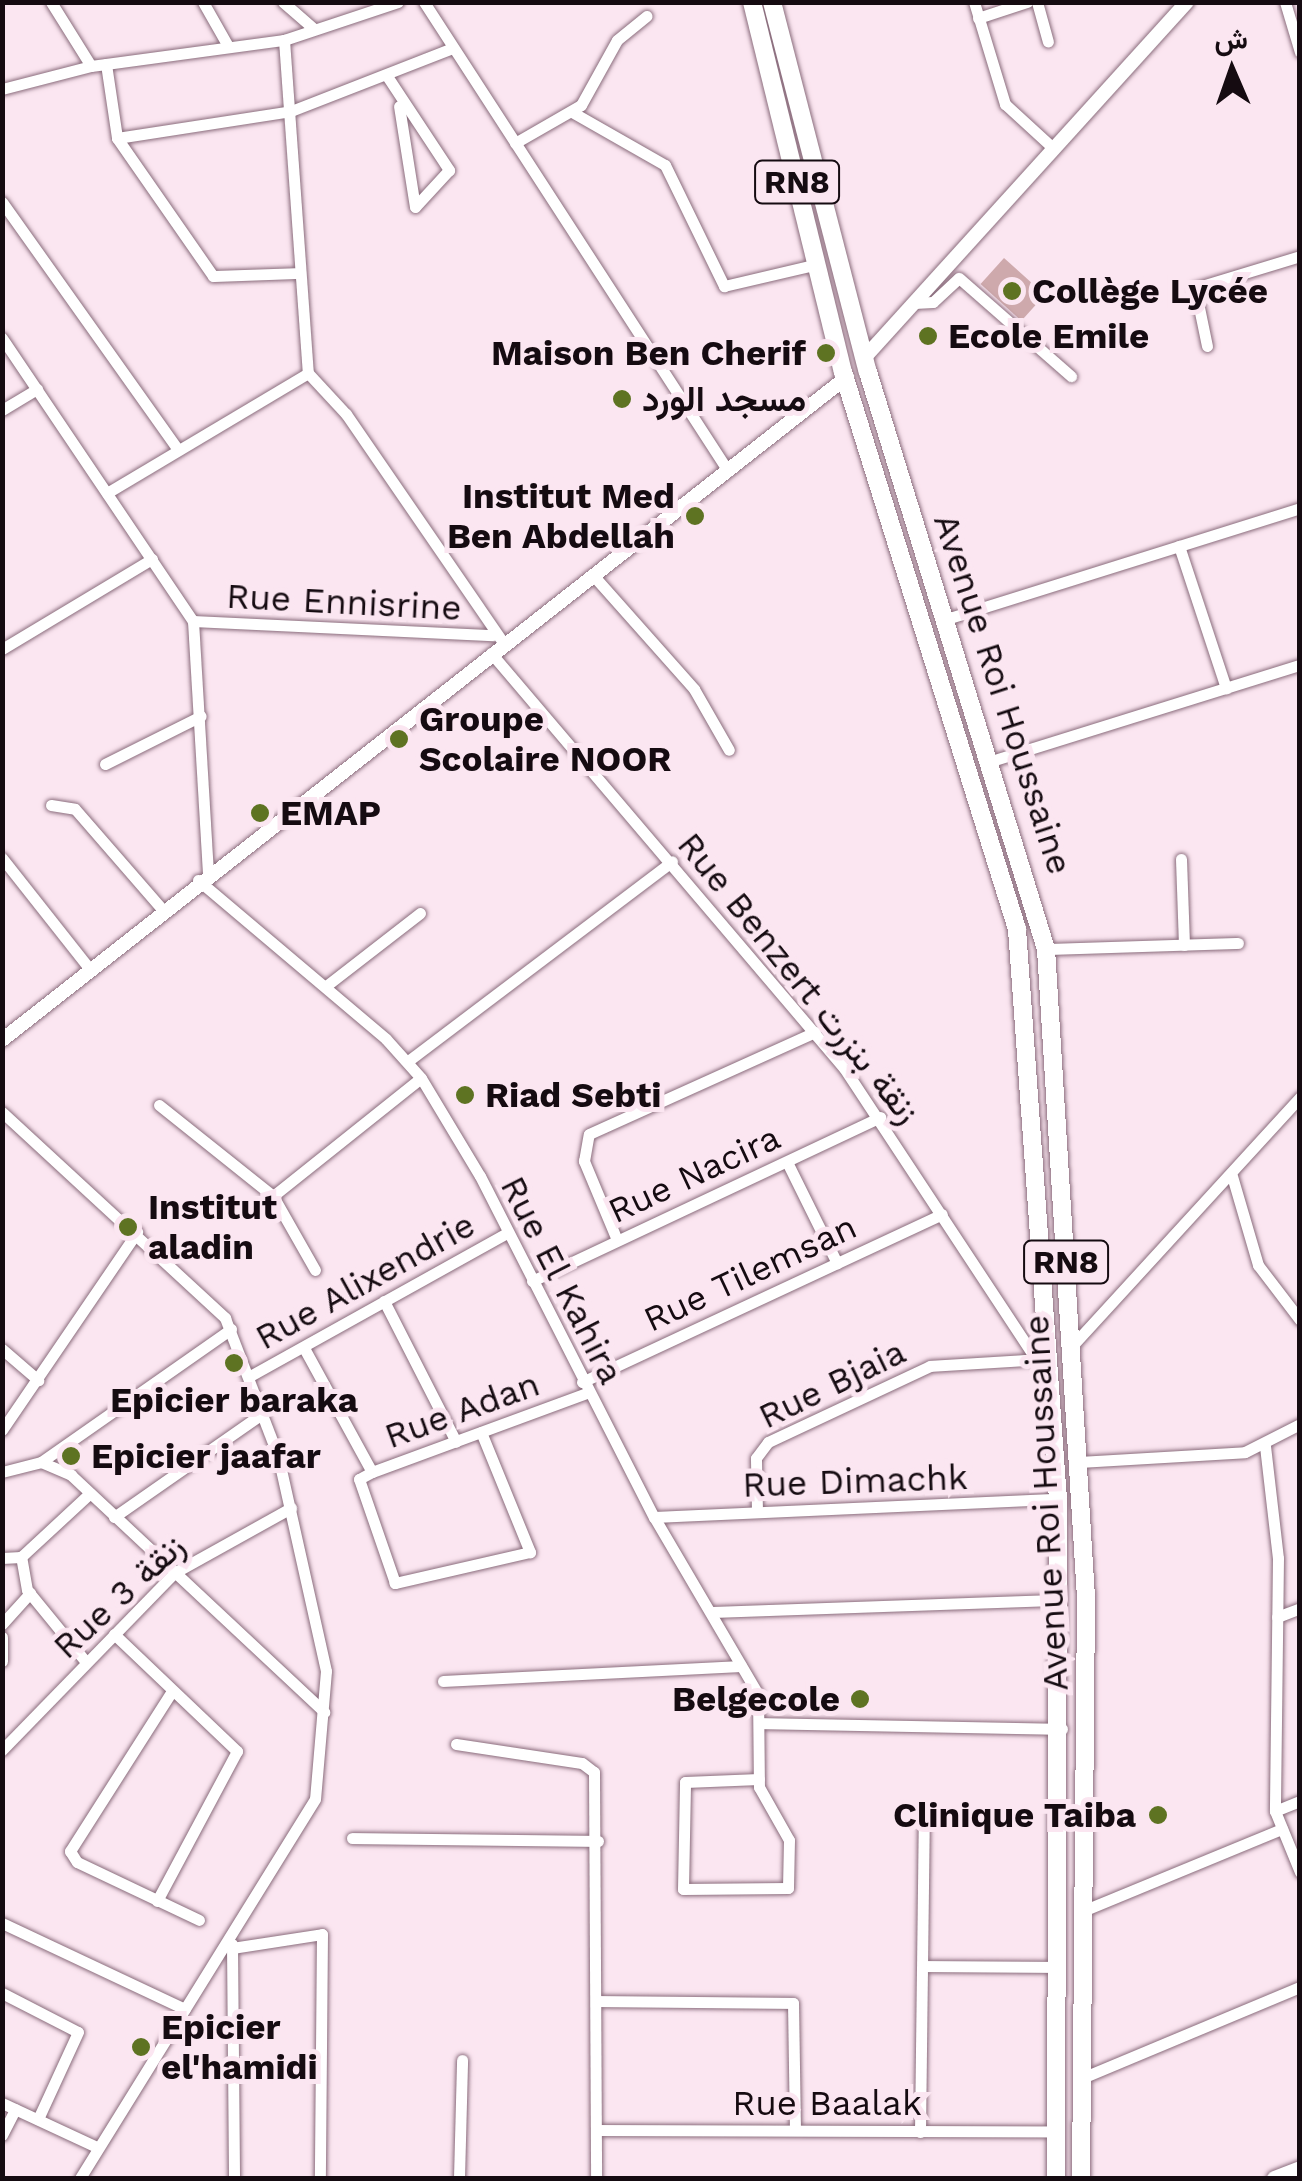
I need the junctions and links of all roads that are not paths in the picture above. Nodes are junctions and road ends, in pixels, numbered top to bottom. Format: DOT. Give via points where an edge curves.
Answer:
graph roads {
  1 [pos="204,2"];
  2 [pos="283,2"];
  3 [pos="398,2"];
  4 [pos="424,2"];
  5 [pos="752,2"];
  6 [pos="772,2"];
  7 [pos="974,2"];
  8 [pos="1027,2"];
  9 [pos="1037,2"];
  10 [pos="1187,2"];
  11 [pos="1284,2"];
  12 [pos="55,4"];
  13 [pos="648,16"];
  14 [pos="978,18"];
  15 [pos="314,29"];
  16 [pos="284,40"];
  17 [pos="1048,42"];
  18 [pos="228,46"];
  19 [pos="450,50"];
  20 [pos="1300,52"];
  21 [pos="106,64"];
  22 [pos="91,66"];
  23 [pos="387,76"];
  24 [pos="3,87"];
  25 [pos="399,106"];
  26 [pos="291,110"];
  27 [pos="572,112"];
  28 [pos="117,138"];
  29 [pos="516,143"];
  30 [pos="1052,147"];
  31 [pos="2,202"];
  32 [pos="1300,256"];
  33 [pos="818,264"];
  34 [pos="297,274"];
  35 [pos="914,303"];
  36 [pos="4,342"];
  37 [pos="1207,346"];
  38 [pos="865,361"];
  39 [pos="308,372"];
  40 [pos="846,372"];
  41 [pos="1071,376"];
  42 [pos="37,389"];
  43 [pos="2,410"];
  44 [pos="176,447"];
  45 [pos="728,471"];
  46 [pos="107,493"];
  47 [pos="1300,508"];
  48 [pos="1179,546"];
  49 [pos="152,560"];
  50 [pos="592,574"];
  51 [pos="946,619"];
  52 [pos="193,621"];
  53 [pos="496,644"];
  54 [pos="2,649"];
  55 [pos="1300,665"];
  56 [pos="1226,688"];
  57 [pos="200,716"];
  58 [pos="729,750"];
  59 [pos="991,761"];
  60 [pos="105,764"];
  61 [pos="50,805"];
  62 [pos="2,858"];
  63 [pos="1181,859"];
  64 [pos="672,861"];
  65 [pos="203,876"];
  66 [pos="162,908"];
  67 [pos="420,913"];
  68 [pos="1238,943"];
  69 [pos="1184,945"];
  70 [pos="1046,949"];
  71 [pos="90,968"];
  72 [pos="326,986"];
  73 [pos="815,1032"];
  74 [pos="2,1040"];
  75 [pos="408,1061"];
  76 [pos="420,1078"];
  77 [pos="1300,1097"];
  78 [pos="159,1105"];
  79 [pos="2,1112"];
  80 [pos="880,1117"];
  81 [pos="786,1162"];
  82 [pos="1232,1176"];
  83 [pos="273,1196"];
  84 [pos="942,1214"];
  85 [pos="136,1232"];
  86 [pos="507,1234"];
  87 [pos="617,1240"];
  88 [pos="837,1263"];
  89 [pos="316,1270"];
  90 [pos="532,1281"];
  91 [pos="384,1301"];
  92 [pos="1300,1320"];
  93 [pos="231,1329"];
  94 [pos="1072,1346"];
  95 [pos="304,1348"];
  96 [pos="2,1349"];
  97 [pos="1043,1359"];
  98 [pos="250,1376"];
  99 [pos="38,1380"];
  100 [pos="584,1388"];
  101 [pos="264,1414"];
  102 [pos="1300,1424"];
  103 [pos="2,1430"];
  104 [pos="482,1432"];
  105 [pos="456,1442"];
  106 [pos="1265,1446"];
  107 [pos="41,1462"];
  108 [pos="1080,1462"];
  109 [pos="2,1472"];
  110 [pos="372,1472"];
  111 [pos="90,1493"];
  112 [pos="1058,1500"];
  113 [pos="291,1508"];
  114 [pos="757,1512"];
  115 [pos="114,1517"];
  116 [pos="654,1517"];
  117 [pos="22,1557"];
  118 [pos="2,1558"];
  119 [pos="174,1573"];
  120 [pos="30,1594"];
  121 [pos="1061,1600"];
  122 [pos="1300,1608"];
  123 [pos="712,1612"];
  124 [pos="1278,1617"];
  125 [pos="2,1624"];
  126 [pos="114,1634"];
  127 [pos="2,1637"];
  128 [pos="2,1661"];
  129 [pos="86,1662"];
  130 [pos="741,1666"];
  131 [pos="442,1682"];
  132 [pos="172,1691"];
  133 [pos="324,1712"];
  134 [pos="760,1723"];
  135 [pos="1062,1729"];
  136 [pos="456,1744"];
  137 [pos="2,1750"];
  138 [pos="759,1779"];
  139 [pos="1300,1801"];
  140 [pos="1275,1811"];
  141 [pos="924,1812"];
  142 [pos="1282,1829"];
  143 [pos="352,1838"];
  144 [pos="598,1841"];
  145 [pos="1300,1872"];
  146 [pos="157,1901"];
  147 [pos="1085,1910"];
  148 [pos="199,1920"];
  149 [pos="2,1923"];
  150 [pos="232,1930"];
  151 [pos="232,1948"];
  152 [pos="922,1966"];
  153 [pos="1060,1966"];
  154 [pos="1300,1987"];
  155 [pos="2,1993"];
  156 [pos="598,2001"];
  157 [pos="184,2008"];
  158 [pos="462,2060"];
  159 [pos="1082,2078"];
  160 [pos="9,2106"];
  161 [pos="38,2119"];
  162 [pos="598,2130"];
  163 [pos="794,2130"];
  164 [pos="920,2132"];
  165 [pos="1056,2132"];
  166 [pos="2,2135"];
  167 [pos="97,2148"];
  168 [pos="1300,2168"];
  169 [pos="80,2178"];
  170 [pos="234,2178"];
  171 [pos="320,2178"];
  172 [pos="459,2178"];
  173 [pos="596,2178"];
  174 [pos="1056,2178"];
  175 [pos="1081,2178"];
  176 [pos="1274,2178"];
  1 -- 18 [label="street"];
  2 -- 15 [label="street"];
  3 -- 15 [label="street"];
  4 -- 19 [label="street"];
  5 -- 33 [label="main road, Avenue Roi Houssaine / RN8"];
  6 -- 38 [label="main road, Avenue Roi Houssaine / RN8"];
  7 -- 14 [label="street"];
  8 -- 14 [label="street"];
  9 -- 17 [label="street"];
  10 -- 30 [label="street"];
  11 -- 20 [label="street"];
  12 -- 22 [label="street"];
  13 -- 27 [label="street" via="617,40 592,91"];
  14 -- 30 [label="street" via="1005,104"];
  15 -- 16 [label="street"];
  16 -- 18 [label="street"];
  16 -- 26 [label="street"];
  18 -- 21 [label="street"];
  19 -- 23 [label="street"];
  19 -- 29 [label="street"];
  21 -- 22 [label="street"];
  21 -- 28 [label="street"];
  22 -- 24 [label="street"];
  23 -- 25 [label="street"];
  23 -- 26 [label="street"];
  25 -- 25 [label="street" via="410,204 415,207 448,170"];
  26 -- 28 [label="street"];
  26 -- 34 [label="street"];
  27 -- 29 [label="street"];
  27 -- 33 [label="street" via="665,165 724,286"];
  28 -- 34 [label="street" via="212,276"];
  29 -- 45 [label="street"];
  30 -- 35 [label="street"];
  31 -- 44 [label="street"];
  32 -- 37 [label="street" via="1195,288"];
  33 -- 40 [label="main road, Avenue Roi Houssaine / RN8"];
  34 -- 39 [label="street"];
  35 -- 38 [label="street"];
  35 -- 41 [label="street" via="933,302 959,278"];
  36 -- 42 [label="street"];
  38 -- 40 [label="main road"];
  38 -- 51 [label="main road, Avenue Roi Houssaine / RN8"];
  39 -- 44 [label="street"];
  39 -- 53 [label="street, Rue Benzert زنقة بنزرت" via="346,414"];
  40 -- 45 [label="street"];
  40 -- 97 [label="main road, Avenue Roi Houssaine / RN8" via="1017,929"];
  42 -- 43 [label="street"];
  42 -- 46 [label="street"];
  44 -- 46 [label="street"];
  45 -- 50 [label="street"];
  46 -- 49 [label="street"];
  47 -- 48 [label="street"];
  48 -- 51 [label="street"];
  48 -- 56 [label="street"];
  49 -- 52 [label="street"];
  49 -- 54 [label="street"];
  50 -- 53 [label="street"];
  50 -- 58 [label="street" via="694,688"];
  51 -- 59 [label="main road, Avenue Roi Houssaine / RN8"];
  52 -- 53 [label="street, Rue Ennisrine"];
  52 -- 57 [label="street"];
  53 -- 64 [label="street, Rue Benzert زنقة بنزرت"];
  53 -- 65 [label="street"];
  55 -- 56 [label="street"];
  56 -- 59 [label="street"];
  57 -- 60 [label="street"];
  57 -- 65 [label="street"];
  59 -- 70 [label="main road, Avenue Roi Houssaine / RN8"];
  61 -- 66 [label="street" via="74,810"];
  62 -- 71 [label="street"];
  63 -- 69 [label="street"];
  64 -- 73 [label="street, Rue Benzert زنقة بنزرت"];
  64 -- 75 [label="street"];
  65 -- 66 [label="street"];
  65 -- 72 [label="street, Rue El Kahira"];
  66 -- 71 [label="street"];
  67 -- 72 [label="street"];
  68 -- 69 [label="street"];
  69 -- 70 [label="street"];
  70 -- 94 [label="main road, Avenue Roi Houssaine / RN8"];
  71 -- 74 [label="street"];
  72 -- 75 [label="street, Rue El Kahira"];
  73 -- 80 [label="street, Rue Benzert زنقة بنزرت"];
  73 -- 87 [label="street" via="589,1134 584,1162"];
  75 -- 76 [label="street, Rue El Kahira"];
  76 -- 83 [label="street"];
  76 -- 86 [label="street, Rue El Kahira"];
  77 -- 82 [label="street"];
  78 -- 83 [label="street"];
  79 -- 85 [label="street"];
  80 -- 81 [label="street, Rue Nacira"];
  80 -- 84 [label="street, Rue Benzert زنقة بنزرت"];
  81 -- 87 [label="street, Rue Nacira"];
  81 -- 88 [label="street"];
  82 -- 92 [label="street" via="1258,1264"];
  82 -- 94 [label="street"];
  83 -- 89 [label="street"];
  84 -- 88 [label="street, Rue Tilemsan"];
  84 -- 97 [label="street, Rue Benzert زنقة بنزرت"];
  85 -- 93 [label="street"];
  85 -- 99 [label="street"];
  86 -- 90 [label="street, Rue El Kahira"];
  86 -- 91 [label="street, Rue Alixendrie"];
  87 -- 90 [label="street, Rue Nacira"];
  88 -- 100 [label="street, Rue Tilemsan"];
  90 -- 100 [label="street, Rue El Kahira"];
  91 -- 95 [label="street, Rue Alixendrie"];
  91 -- 105 [label="street"];
  93 -- 98 [label="street"];
  93 -- 107 [label="street"];
  94 -- 108 [label="main road, Avenue Roi Houssaine / RN8"];
  95 -- 98 [label="street, Rue Alixendrie"];
  95 -- 110 [label="street"];
  96 -- 99 [label="street"];
  97 -- 112 [label="main road, Avenue Roi Houssaine / RN8"];
  97 -- 114 [label="street, Rue Bjaia" via="930,1366 768,1442 756,1458"];
  98 -- 101 [label="street"];
  99 -- 103 [label="street"];
  100 -- 104 [label="street, Rue Adan"];
  100 -- 116 [label="street, Rue El Kahira"];
  101 -- 113 [label="street"];
  101 -- 115 [label="street"];
  102 -- 106 [label="street"];
  104 -- 105 [label="street, Rue Adan"];
  104 -- 110 [label="street, Rue Adan" via="529,1542 527,1554 395,1584 358,1482"];
  105 -- 110 [label="street, Rue Adan"];
  106 -- 108 [label="street"];
  106 -- 124 [label="street" via="1276,1516"];
  107 -- 109 [label="street"];
  107 -- 111 [label="street"];
  108 -- 147 [label="main road, Avenue Roi Houssaine / RN8"];
  111 -- 115 [label="street"];
  111 -- 117 [label="street"];
  112 -- 114 [label="street, Rue Dimachk"];
  112 -- 121 [label="main road, Avenue Roi Houssaine / RN8"];
  113 -- 119 [label="street, Rue 3 زنقة"];
  113 -- 133 [label="street" via="323,1648"];
  114 -- 116 [label="street, Rue Dimachk"];
  115 -- 119 [label="street"];
  116 -- 123 [label="street, Rue El Kahira"];
  117 -- 118 [label="street"];
  117 -- 120 [label="street"];
  119 -- 126 [label="street, Rue 3 زنقة"];
  119 -- 133 [label="street"];
  120 -- 125 [label="street"];
  120 -- 129 [label="street"];
  121 -- 123 [label="street"];
  121 -- 135 [label="main road, Avenue Roi Houssaine / RN8"];
  122 -- 124 [label="street"];
  123 -- 130 [label="street, Rue El Kahira"];
  124 -- 140 [label="street"];
  126 -- 129 [label="street, Rue 3 زنقة"];
  126 -- 132 [label="street"];
  127 -- 128 [label="street"];
  129 -- 137 [label="street, Rue 3 زنقة"];
  130 -- 131 [label="street"];
  130 -- 134 [label="street, Rue El Kahira" via="758,1694"];
  132 -- 146 [label="street" via="237,1751"];
  132 -- 146 [label="street" via="70,1850 77,1862"];
  133 -- 150 [label="street" via="316,1799"];
  134 -- 135 [label="street"];
  134 -- 138 [label="street, Rue El Kahira"];
  135 -- 153 [label="main road, Avenue Roi Houssaine / RN8"];
  136 -- 144 [label="street" via="588,1766"];
  138 -- 138 [label="street" via="789,1840 788,1888 683,1889 685,1782"];
  139 -- 140 [label="street"];
  140 -- 142 [label="street"];
  141 -- 152 [label="street"];
  142 -- 145 [label="street"];
  142 -- 147 [label="street"];
  143 -- 144 [label="street"];
  144 -- 156 [label="street"];
  146 -- 148 [label="street"];
  147 -- 159 [label="main road, Avenue Roi Houssaine / RN8"];
  149 -- 157 [label="street"];
  150 -- 151 [label="street"];
  150 -- 157 [label="street"];
  151 -- 170 [label="street"];
  151 -- 171 [label="street" via="322,1934"];
  152 -- 153 [label="street"];
  152 -- 164 [label="street"];
  153 -- 165 [label="main road, Avenue Roi Houssaine / RN8"];
  154 -- 159 [label="street"];
  155 -- 161 [label="street" via="78,2032"];
  156 -- 162 [label="street"];
  156 -- 163 [label="street" via="793,2003"];
  157 -- 167 [label="street"];
  158 -- 172 [label="street"];
  159 -- 175 [label="main road, Avenue Roi Houssaine / RN8"];
  160 -- 161 [label="street"];
  160 -- 166 [label="street"];
  161 -- 167 [label="street"];
  162 -- 163 [label="street, Rue Baalak"];
  162 -- 173 [label="street"];
  163 -- 164 [label="street, Rue Baalak"];
  164 -- 165 [label="street, Rue Baalak"];
  165 -- 174 [label="main road, Avenue Roi Houssaine / RN8"];
  167 -- 169 [label="street"];
  168 -- 176 [label="main road"];
}
